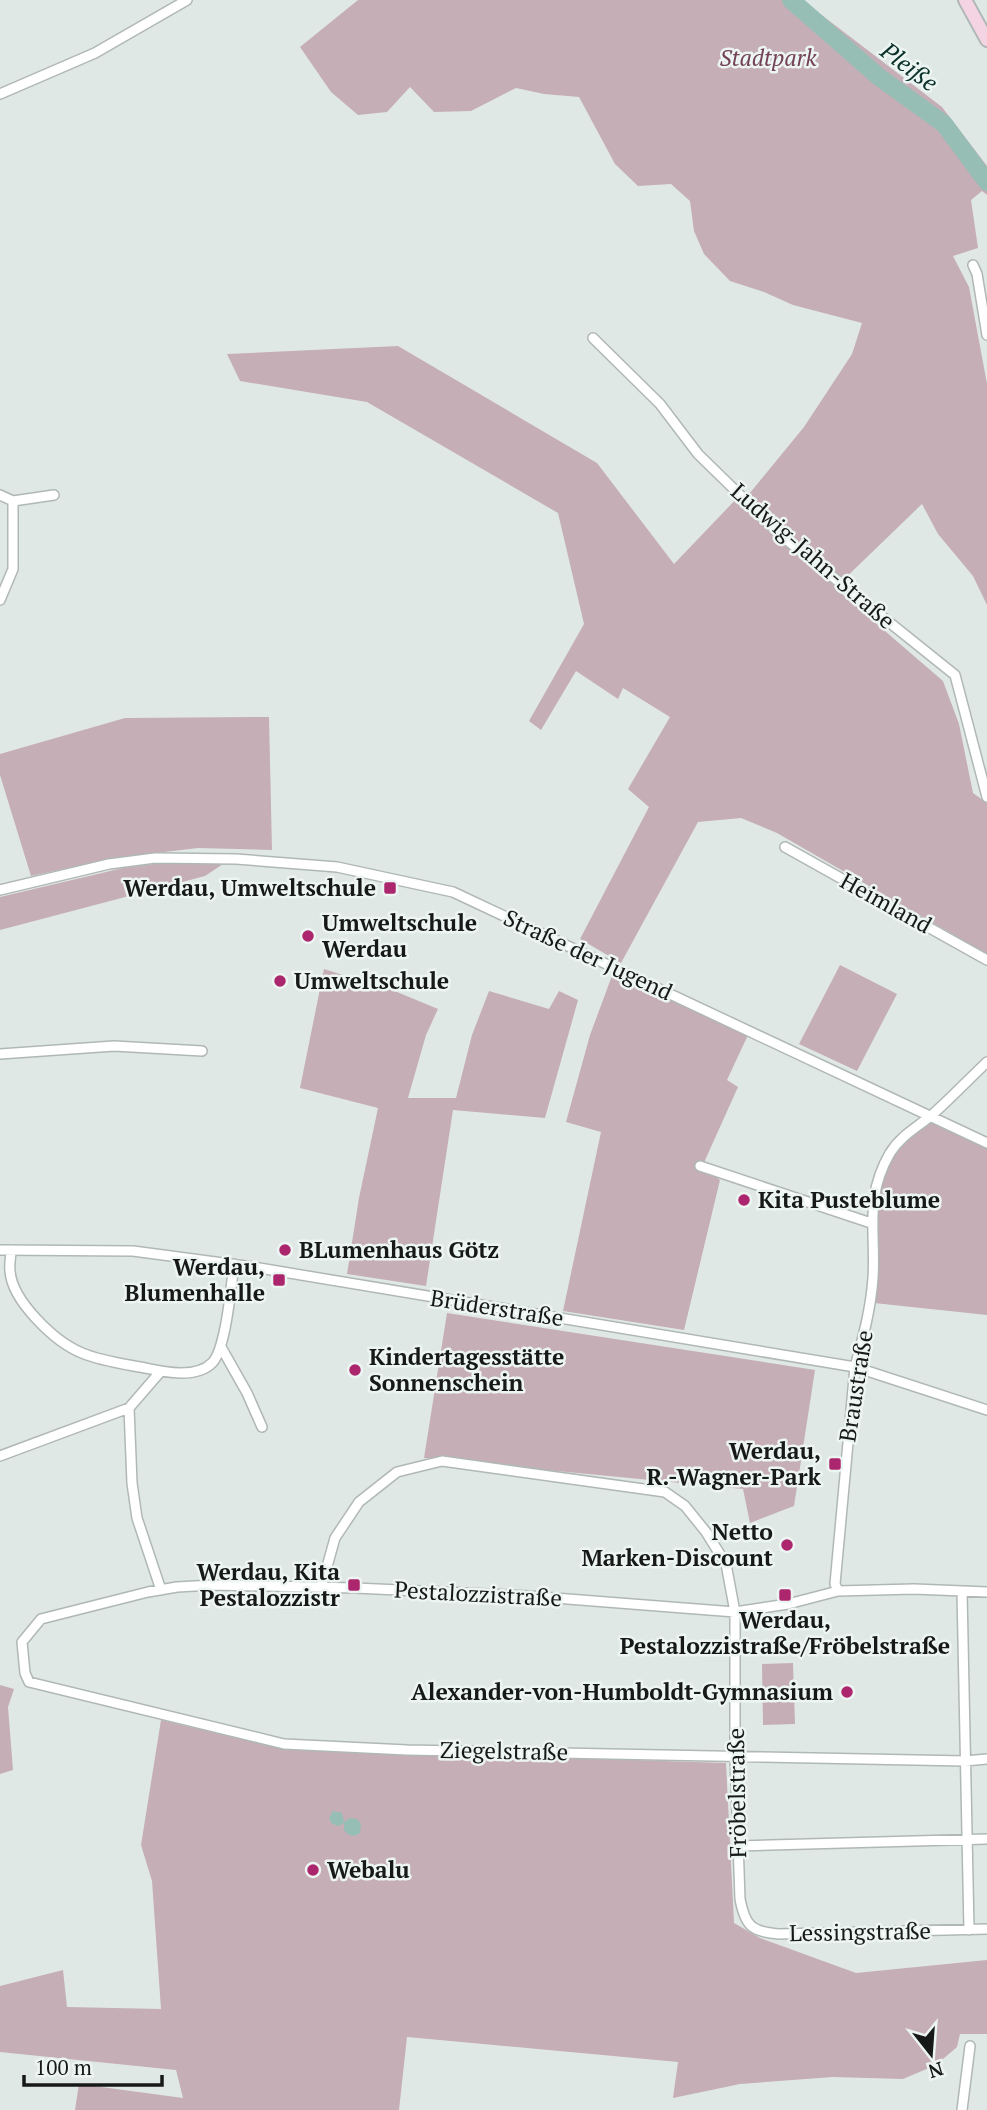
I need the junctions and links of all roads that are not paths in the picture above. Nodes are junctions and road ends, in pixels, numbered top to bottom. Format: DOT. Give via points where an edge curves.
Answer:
graph roads {
  1 [pos="187,0"];
  2 [pos="965,0"];
  3 [pos="987,40"];
  4 [pos="0,94"];
  5 [pos="973,265"];
  6 [pos="987,335"];
  7 [pos="593,338"];
  8 [pos="0,495"];
  9 [pos="54,495"];
  10 [pos="13,501"];
  11 [pos="0,600"];
  12 [pos="987,797"];
  13 [pos="785,847"];
  14 [pos="0,890"];
  15 [pos="987,960"];
  16 [pos="202,1051"];
  17 [pos="0,1054"];
  18 [pos="987,1062"];
  19 [pos="931,1115"];
  20 [pos="987,1143"];
  21 [pos="700,1166"];
  22 [pos="871,1223"];
  23 [pos="0,1250"];
  24 [pos="11,1250"];
  25 [pos="234,1264"];
  26 [pos="220,1347"];
  27 [pos="855,1367"];
  28 [pos="161,1371"];
  29 [pos="129,1408"];
  30 [pos="987,1410"];
  31 [pos="262,1427"];
  32 [pos="0,1456"];
  33 [pos="321,1588"];
  34 [pos="161,1590"];
  35 [pos="838,1591"];
  36 [pos="962,1592"];
  37 [pos="987,1592"];
  38 [pos="735,1612"];
  39 [pos="29,1682"];
  40 [pos="735,1756"];
  41 [pos="987,1759"];
  42 [pos="965,1761"];
  43 [pos="987,1839"];
  44 [pos="966,1840"];
  45 [pos="738,1846"];
  46 [pos="752,1928"];
  47 [pos="987,1929"];
  48 [pos="970,1930"];
  49 [pos="970,2046"];
  50 [pos="962,2110"];
  1 -- 4 [label="street" via="96,54"];
  2 -- 3 [label="street"];
  5 -- 6 [label="street"];
  7 -- 12 [label="street, Ludwig-Jahn-Straße" via="660,404 698,454 783,537 955,675"];
  8 -- 10 [label="street"];
  9 -- 10 [label="street"];
  10 -- 11 [label="street" via="13,569"];
  13 -- 15 [label="street, Heimland"];
  14 -- 19 [label="street, Straße der Jugend" via="155,858 337,867 422,884 462,896"];
  16 -- 17 [label="street" via="114,1046"];
  18 -- 19 [label="street, Braustraße"];
  19 -- 20 [label="street, Straße der Jugend"];
  19 -- 22 [label="street, Braustraße" via="891,1152 874,1195"];
  21 -- 22 [label="street"];
  22 -- 27 [label="street, Braustraße" via="873,1281"];
  23 -- 24 [label="street, Brüderstraße"];
  24 -- 25 [label="street, Brüderstraße" via="133,1251"];
  24 -- 28 [label="street" via="10,1273 22,1304 51,1333 80,1353"];
  25 -- 26 [label="street"];
  25 -- 27 [label="street, Brüderstraße"];
  26 -- 28 [label="street" via="212,1363 203,1368 190,1373"];
  26 -- 31 [label="street"];
  27 -- 30 [label="street, Brüderstraße"];
  27 -- 35 [label="street, Braustraße" via="835,1584"];
  28 -- 29 [label="street"];
  29 -- 32 [label="street"];
  29 -- 34 [label="street" via="137,1518"];
  33 -- 34 [label="street, Pestalozzistraße" via="213,1585"];
  33 -- 38 [label="street, Pestalozzistraße" via="529,1596"];
  33 -- 38 [label="street, Fröbelstraße" via="335,1538 359,1502 397,1472 442,1461 664,1492 685,1507 726,1564"];
  34 -- 39 [label="street, Pestalozzistraße" via="41,1619 22,1642"];
  35 -- 36 [label="street, Pestalozzistraße"];
  35 -- 38 [label="street, Pestalozzistraße"];
  36 -- 37 [label="street, Pestalozzistraße"];
  36 -- 42 [label="street"];
  38 -- 40 [label="street, Fröbelstraße"];
  39 -- 40 [label="street, Ziegelstraße" via="284,1744"];
  40 -- 42 [label="street, Ziegelstraße"];
  40 -- 45 [label="street, Fröbelstraße"];
  41 -- 42 [label="street, Ziegelstraße"];
  42 -- 44 [label="street"];
  43 -- 44 [label="street"];
  44 -- 45 [label="street"];
  44 -- 48 [label="street"];
  45 -- 46 [label="street, Fröbelstraße" via="743,1917"];
  46 -- 48 [label="street, Lessingstraße" via="779,1934"];
  47 -- 48 [label="street, Lessingstraße"];
  49 -- 50 [label="street"];
}
